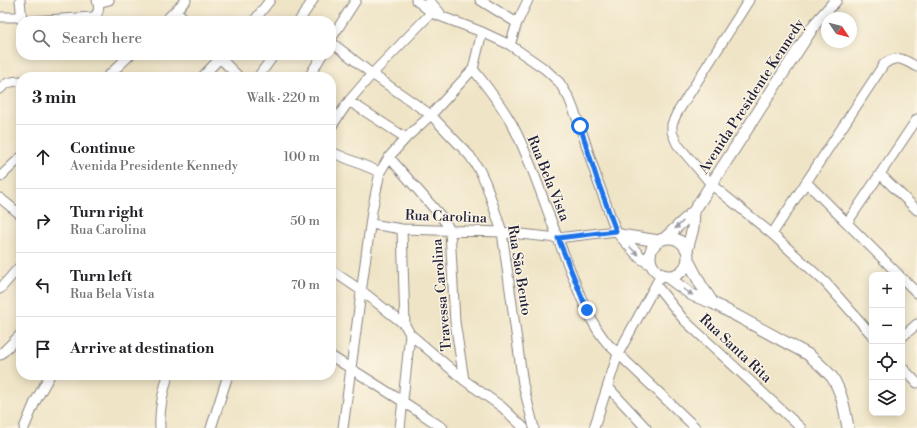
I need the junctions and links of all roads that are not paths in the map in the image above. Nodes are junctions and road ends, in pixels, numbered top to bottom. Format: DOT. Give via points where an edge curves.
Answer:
graph roads {
  1 [pos="20,0"];
  2 [pos="109,0"];
  3 [pos="186,0"];
  4 [pos="270,0"];
  5 [pos="313,0"];
  6 [pos="356,0"];
  7 [pos="416,0"];
  8 [pos="429,0"];
  9 [pos="480,0"];
  10 [pos="528,0"];
  11 [pos="749,0"];
  12 [pos="836,0"];
  13 [pos="98,2"];
  14 [pos="176,10"];
  15 [pos="434,11"];
  16 [pos="25,16"];
  17 [pos="96,16"];
  18 [pos="170,16"];
  19 [pos="181,16"];
  20 [pos="258,16"];
  21 [pos="304,16"];
  22 [pos="0,17"];
  23 [pos="16,18"];
  24 [pos="517,23"];
  25 [pos="336,31"];
  26 [pos="482,32"];
  27 [pos="510,45"];
  28 [pos="336,46"];
  29 [pos="125,60"];
  30 [pos="217,60"];
  31 [pos="224,60"];
  32 [pos="270,60"];
  33 [pos="319,60"];
  34 [pos="917,67"];
  35 [pos="473,69"];
  36 [pos="112,72"];
  37 [pos="206,72"];
  38 [pos="234,72"];
  39 [pos="262,72"];
  40 [pos="312,72"];
  41 [pos="372,74"];
  42 [pos="16,81"];
  43 [pos="0,88"];
  44 [pos="349,101"];
  45 [pos="431,115"];
  46 [pos="336,120"];
  47 [pos="915,125"];
  48 [pos="406,138"];
  49 [pos="336,154"];
  50 [pos="390,157"];
  51 [pos="16,162"];
  52 [pos="380,172"];
  53 [pos="880,174"];
  54 [pos="0,177"];
  55 [pos="806,182"];
  56 [pos="712,185"];
  57 [pos="0,198"];
  58 [pos="917,210"];
  59 [pos="16,211"];
  60 [pos="694,211"];
  61 [pos="847,223"];
  62 [pos="371,224"];
  63 [pos="402,229"];
  64 [pos="450,231"];
  65 [pos="502,232"];
  66 [pos="618,233"];
  67 [pos="772,234"];
  68 [pos="558,238"];
  69 [pos="661,240"];
  70 [pos="688,255"];
  71 [pos="651,264"];
  72 [pos="16,271"];
  73 [pos="896,272"];
  74 [pos="336,273"];
  75 [pos="664,276"];
  76 [pos="905,281"];
  77 [pos="656,286"];
  78 [pos="0,289"];
  79 [pos="362,291"];
  80 [pos="917,293"];
  81 [pos="713,303"];
  82 [pos="917,324"];
  83 [pos="405,325"];
  84 [pos="869,332"];
  85 [pos="410,334"];
  86 [pos="905,334"];
  87 [pos="16,339"];
  88 [pos="618,354"];
  89 [pos="0,355"];
  90 [pos="336,359"];
  91 [pos="352,368"];
  92 [pos="905,370"];
  93 [pos="47,380"];
  94 [pos="166,380"];
  95 [pos="226,380"];
  96 [pos="464,380"];
  97 [pos="917,383"];
  98 [pos="608,387"];
  99 [pos="402,401"];
  100 [pos="24,428"];
  101 [pos="160,428"];
  102 [pos="211,428"];
  103 [pos="343,428"];
  104 [pos="400,428"];
  105 [pos="442,428"];
  106 [pos="524,428"];
  107 [pos="534,428"];
  108 [pos="594,428"];
  109 [pos="646,428"];
  110 [pos="696,428"];
  111 [pos="801,428"];
  112 [pos="848,428"];
  1 -- 16 [label="street"];
  2 -- 13 [label="street"];
  3 -- 14 [label="street"];
  4 -- 20 [label="street"];
  5 -- 21 [label="street"];
  6 -- 25 [label="street"];
  7 -- 15 [label="street"];
  8 -- 15 [label="street"];
  9 -- 24 [label="street"];
  10 -- 24 [label="street"];
  11 -- 56 [label="street" via="672,124 677,144"];
  12 -- 56 [label="main road, Avenida Presidente Kennedy" via="815,24"];
  13 -- 17 [label="street"];
  14 -- 18 [label="street"];
  14 -- 19 [label="street"];
  15 -- 26 [label="street" via="444,18"];
  15 -- 41 [label="street"];
  22 -- 23 [label="street"];
  24 -- 27 [label="street"];
  26 -- 27 [label="street"];
  26 -- 35 [label="street"];
  27 -- 66 [label="street" via="545,69 559,82 570,98"];
  28 -- 41 [label="street, Rua São Bento"];
  29 -- 36 [label="street"];
  30 -- 37 [label="street"];
  31 -- 38 [label="street"];
  32 -- 39 [label="street"];
  33 -- 40 [label="street"];
  34 -- 55 [label="street" via="901,58 892,58 884,64"];
  35 -- 45 [label="street"];
  35 -- 68 [label="street, Rua Bela Vista" via="511,123 526,154"];
  41 -- 44 [label="street"];
  41 -- 45 [label="street, Rua São Bento"];
  42 -- 43 [label="street"];
  44 -- 46 [label="street"];
  44 -- 48 [label="street"];
  45 -- 48 [label="street"];
  45 -- 65 [label="street, Rua São Bento" via="470,156 480,171"];
  47 -- 53 [label="street"];
  48 -- 50 [label="street"];
  49 -- 52 [label="street"];
  50 -- 52 [label="street"];
  50 -- 64 [label="street, Travessa Carolina" via="440,214"];
  51 -- 54 [label="street"];
  52 -- 62 [label="street"];
  53 -- 58 [label="street"];
  53 -- 61 [label="street"];
  55 -- 61 [label="street"];
  55 -- 67 [label="street"];
  56 -- 60 [label="main road, Avenida Presidente Kennedy"];
  56 -- 67 [label="street"];
  57 -- 59 [label="street"];
  60 -- 69 [label="main road, Avenida Presidente Kennedy, one-way"];
  60 -- 70 [label="main road, Avenida Presidente Kennedy"];
  61 -- 73 [label="street"];
  62 -- 63 [label="street, Rua Carolina"];
  62 -- 79 [label="street"];
  63 -- 64 [label="street, Rua Carolina"];
  63 -- 83 [label="street"];
  64 -- 65 [label="street, Rua Carolina"];
  64 -- 96 [label="street, Travessa Carolina" via="455,322"];
  65 -- 68 [label="street, Rua Carolina"];
  65 -- 107 [label="street, Rua São Bento" via="523,384"];
  66 -- 68 [label="street, Rua Carolina"];
  66 -- 69 [label="main road"];
  66 -- 71 [label="main road, one-way" via="640,257"];
  67 -- 84 [label="street" via="826,283"];
  68 -- 88 [label="street, Rua Bela Vista" via="593,323 600,335"];
  69 -- 70 [label="main road" via="673,238 682,243"];
  69 -- 71 [label="main road, Avenida Presidente Kennedy" via="653,247 650,255"];
  70 -- 75 [label="main road, Avenida Presidente Kennedy" via="686,267 681,273"];
  70 -- 81 [label="main road" via="701,285"];
  71 -- 75 [label="main road"];
  72 -- 78 [label="street"];
  74 -- 79 [label="street"];
  75 -- 77 [label="street"];
  75 -- 81 [label="main road, one-way" via="692,294"];
  76 -- 80 [label="street"];
  77 -- 88 [label="street"];
  77 -- 111 [label="street, Rua Santa Rita" via="684,320"];
  79 -- 83 [label="street"];
  79 -- 91 [label="street"];
  81 -- 112 [label="main road" via="808,355 822,367 832,378 841,397"];
  82 -- 86 [label="street"];
  83 -- 85 [label="street"];
  85 -- 96 [label="street"];
  85 -- 99 [label="street"];
  87 -- 89 [label="street"];
  88 -- 98 [label="street"];
  88 -- 110 [label="street, Rua Bela Vista"];
  90 -- 91 [label="street"];
  91 -- 99 [label="street"];
  91 -- 103 [label="street"];
  92 -- 97 [label="street"];
  93 -- 100 [label="street"];
  94 -- 101 [label="street" via="159,415"];
  95 -- 102 [label="street"];
  96 -- 106 [label="street" via="502,407"];
  98 -- 108 [label="street"];
  98 -- 109 [label="street"];
  99 -- 104 [label="street"];
  99 -- 105 [label="street"];
}
